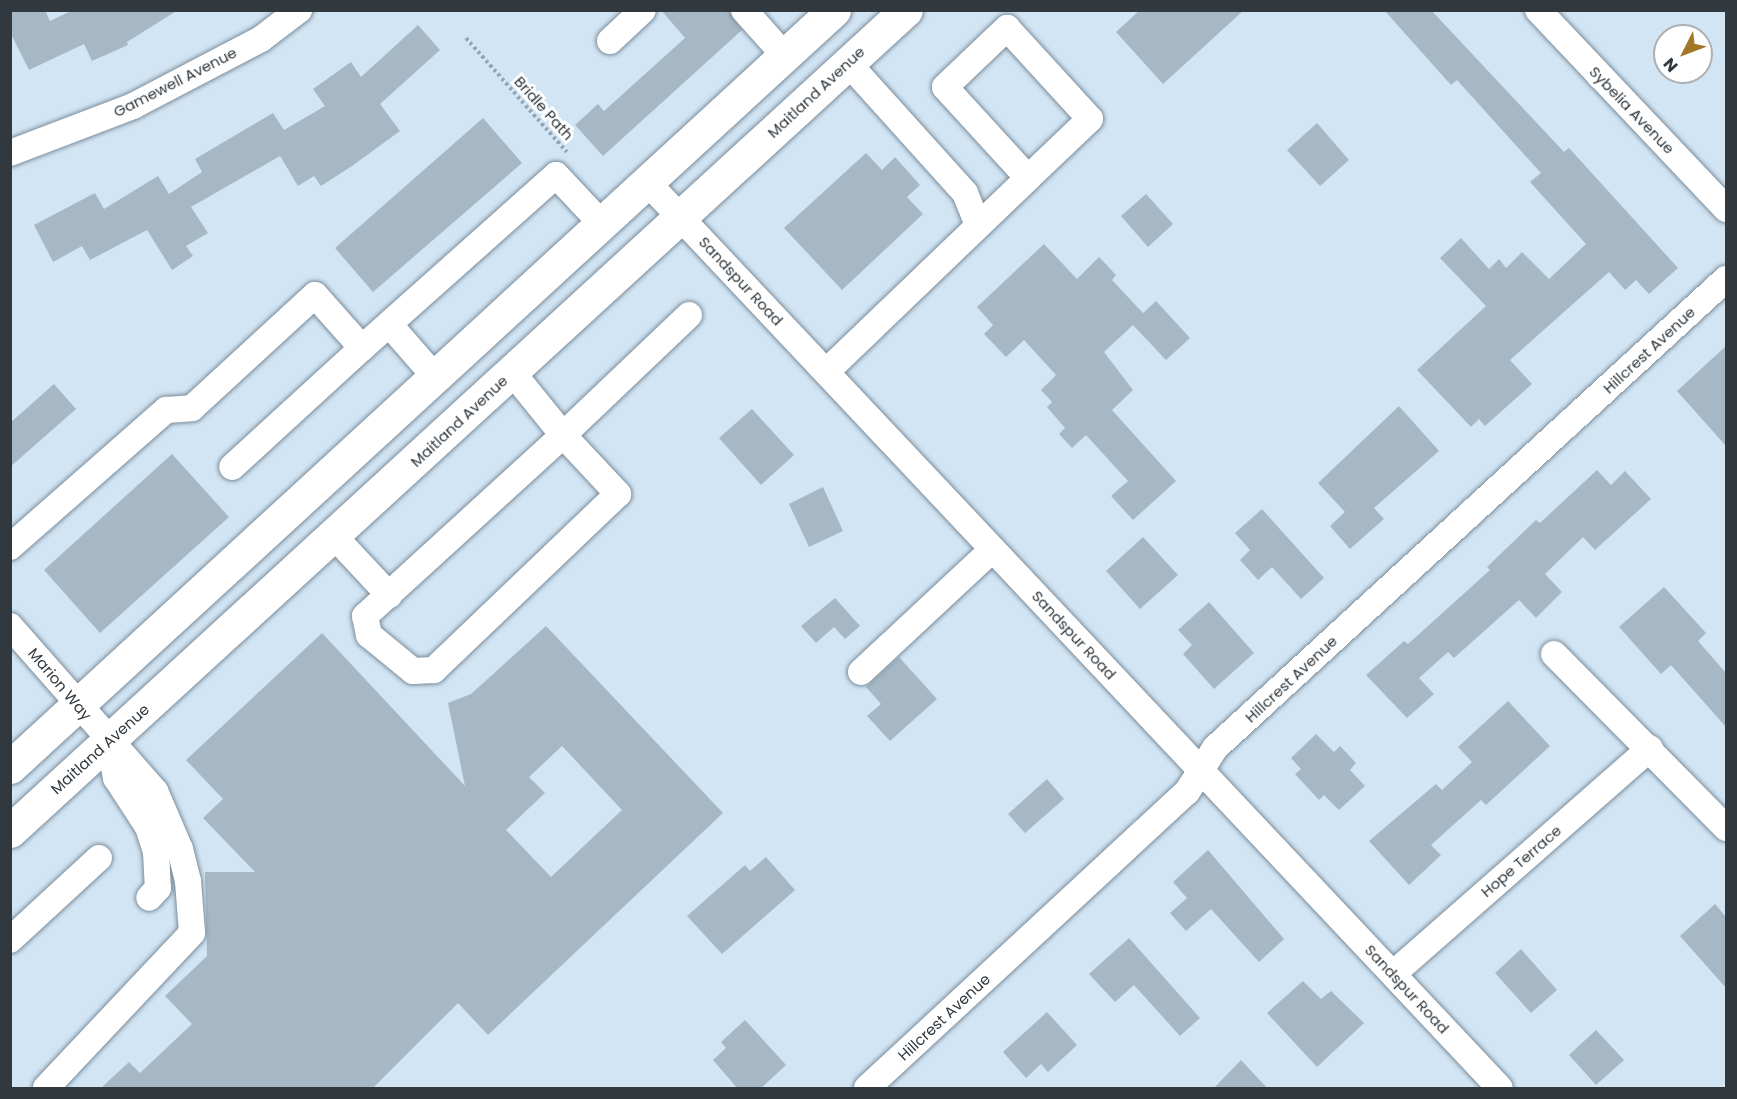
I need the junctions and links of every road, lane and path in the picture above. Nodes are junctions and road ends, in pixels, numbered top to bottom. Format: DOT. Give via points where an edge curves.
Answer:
graph roads {
  1 [pos="299,10"];
  2 [pos="643,10"];
  3 [pos="744,10"];
  4 [pos="834,10"];
  5 [pos="906,10"];
  6 [pos="1538,10"];
  7 [pos="466,38"];
  8 [pos="610,41"];
  9 [pos="785,56"];
  10 [pos="848,63"];
  11 [pos="10,153"];
  12 [pos="574,159"];
  13 [pos="1028,178"];
  14 [pos="647,182"];
  15 [pos="1726,209"];
  16 [pos="680,218"];
  17 [pos="602,224"];
  18 [pos="978,226"];
  19 [pos="1726,279"];
  20 [pos="689,315"];
  21 [pos="389,324"];
  22 [pos="362,348"];
  23 [pos="512,372"];
  24 [pos="826,372"];
  25 [pos="435,377"];
  26 [pos="563,435"];
  27 [pos="232,467"];
  28 [pos="334,536"];
  29 [pos="10,547"];
  30 [pos="993,549"];
  31 [pos="389,595"];
  32 [pos="10,626"];
  33 [pos="1554,654"];
  34 [pos="861,672"];
  35 [pos="79,704"];
  36 [pos="109,742"];
  37 [pos="1650,748"];
  38 [pos="10,767"];
  39 [pos="1200,771"];
  40 [pos="1726,828"];
  41 [pos="10,831"];
  42 [pos="99,858"];
  43 [pos="149,898"];
  44 [pos="10,940"];
  45 [pos="1393,974"];
  46 [pos="46,1089"];
  47 [pos="867,1089"];
  48 [pos="1500,1089"];
  1 -- 11 [label="street, Gamewell Avenue" via="261,39 133,106"];
  2 -- 8 [label="street"];
  3 -- 9 [label="street"];
  4 -- 9 [label="main road"];
  5 -- 10 [label="main road, Maitland Avenue"];
  6 -- 15 [label="street, Sybelia Avenue"];
  7 -- 12 [label="path, Bridle Path"];
  9 -- 14 [label="main road"];
  10 -- 16 [label="main road, Maitland Avenue"];
  10 -- 18 [label="street" via="965,192"];
  13 -- 13 [label="street" via="1090,119 1007,28 945,87"];
  13 -- 18 [label="street"];
  14 -- 16 [label="street, Sandspur Road"];
  14 -- 17 [label="main road"];
  16 -- 23 [label="main road, Maitland Avenue"];
  16 -- 24 [label="street, Sandspur Road"];
  17 -- 21 [label="street" via="556,175"];
  17 -- 25 [label="main road"];
  18 -- 24 [label="street"];
  19 -- 39 [label="street, Hillcrest Avenue" via="1215,748"];
  20 -- 26 [label="street"];
  21 -- 22 [label="street"];
  21 -- 25 [label="street"];
  22 -- 27 [label="street"];
  22 -- 29 [label="street" via="315,295 192,408 166,410"];
  23 -- 26 [label="street"];
  23 -- 28 [label="main road, Maitland Avenue"];
  24 -- 30 [label="street, Sandspur Road"];
  25 -- 35 [label="main road"];
  26 -- 31 [label="street"];
  26 -- 31 [label="street" via="618,494 434,670 413,671 369,635 365,616"];
  28 -- 31 [label="street"];
  28 -- 36 [label="main road, Maitland Avenue"];
  30 -- 34 [label="street"];
  30 -- 39 [label="street, Sandspur Road"];
  32 -- 35 [label="street, Marion Way"];
  33 -- 37 [label="street"];
  35 -- 36 [label="street, Marion Way"];
  35 -- 38 [label="main road"];
  36 -- 41 [label="main road, Maitland Avenue"];
  36 -- 43 [label="street" via="116,778 147,827 156,852 158,888"];
  36 -- 46 [label="street, Marion Way" via="155,791 171,826 188,881 192,933 66,1062"];
  37 -- 40 [label="street"];
  37 -- 45 [label="street, Hope Terrace"];
  39 -- 45 [label="street, Sandspur Road"];
  39 -- 47 [label="street, Hillcrest Avenue" via="1187,792"];
  42 -- 44 [label="street"];
  45 -- 48 [label="street, Sandspur Road"];
}
